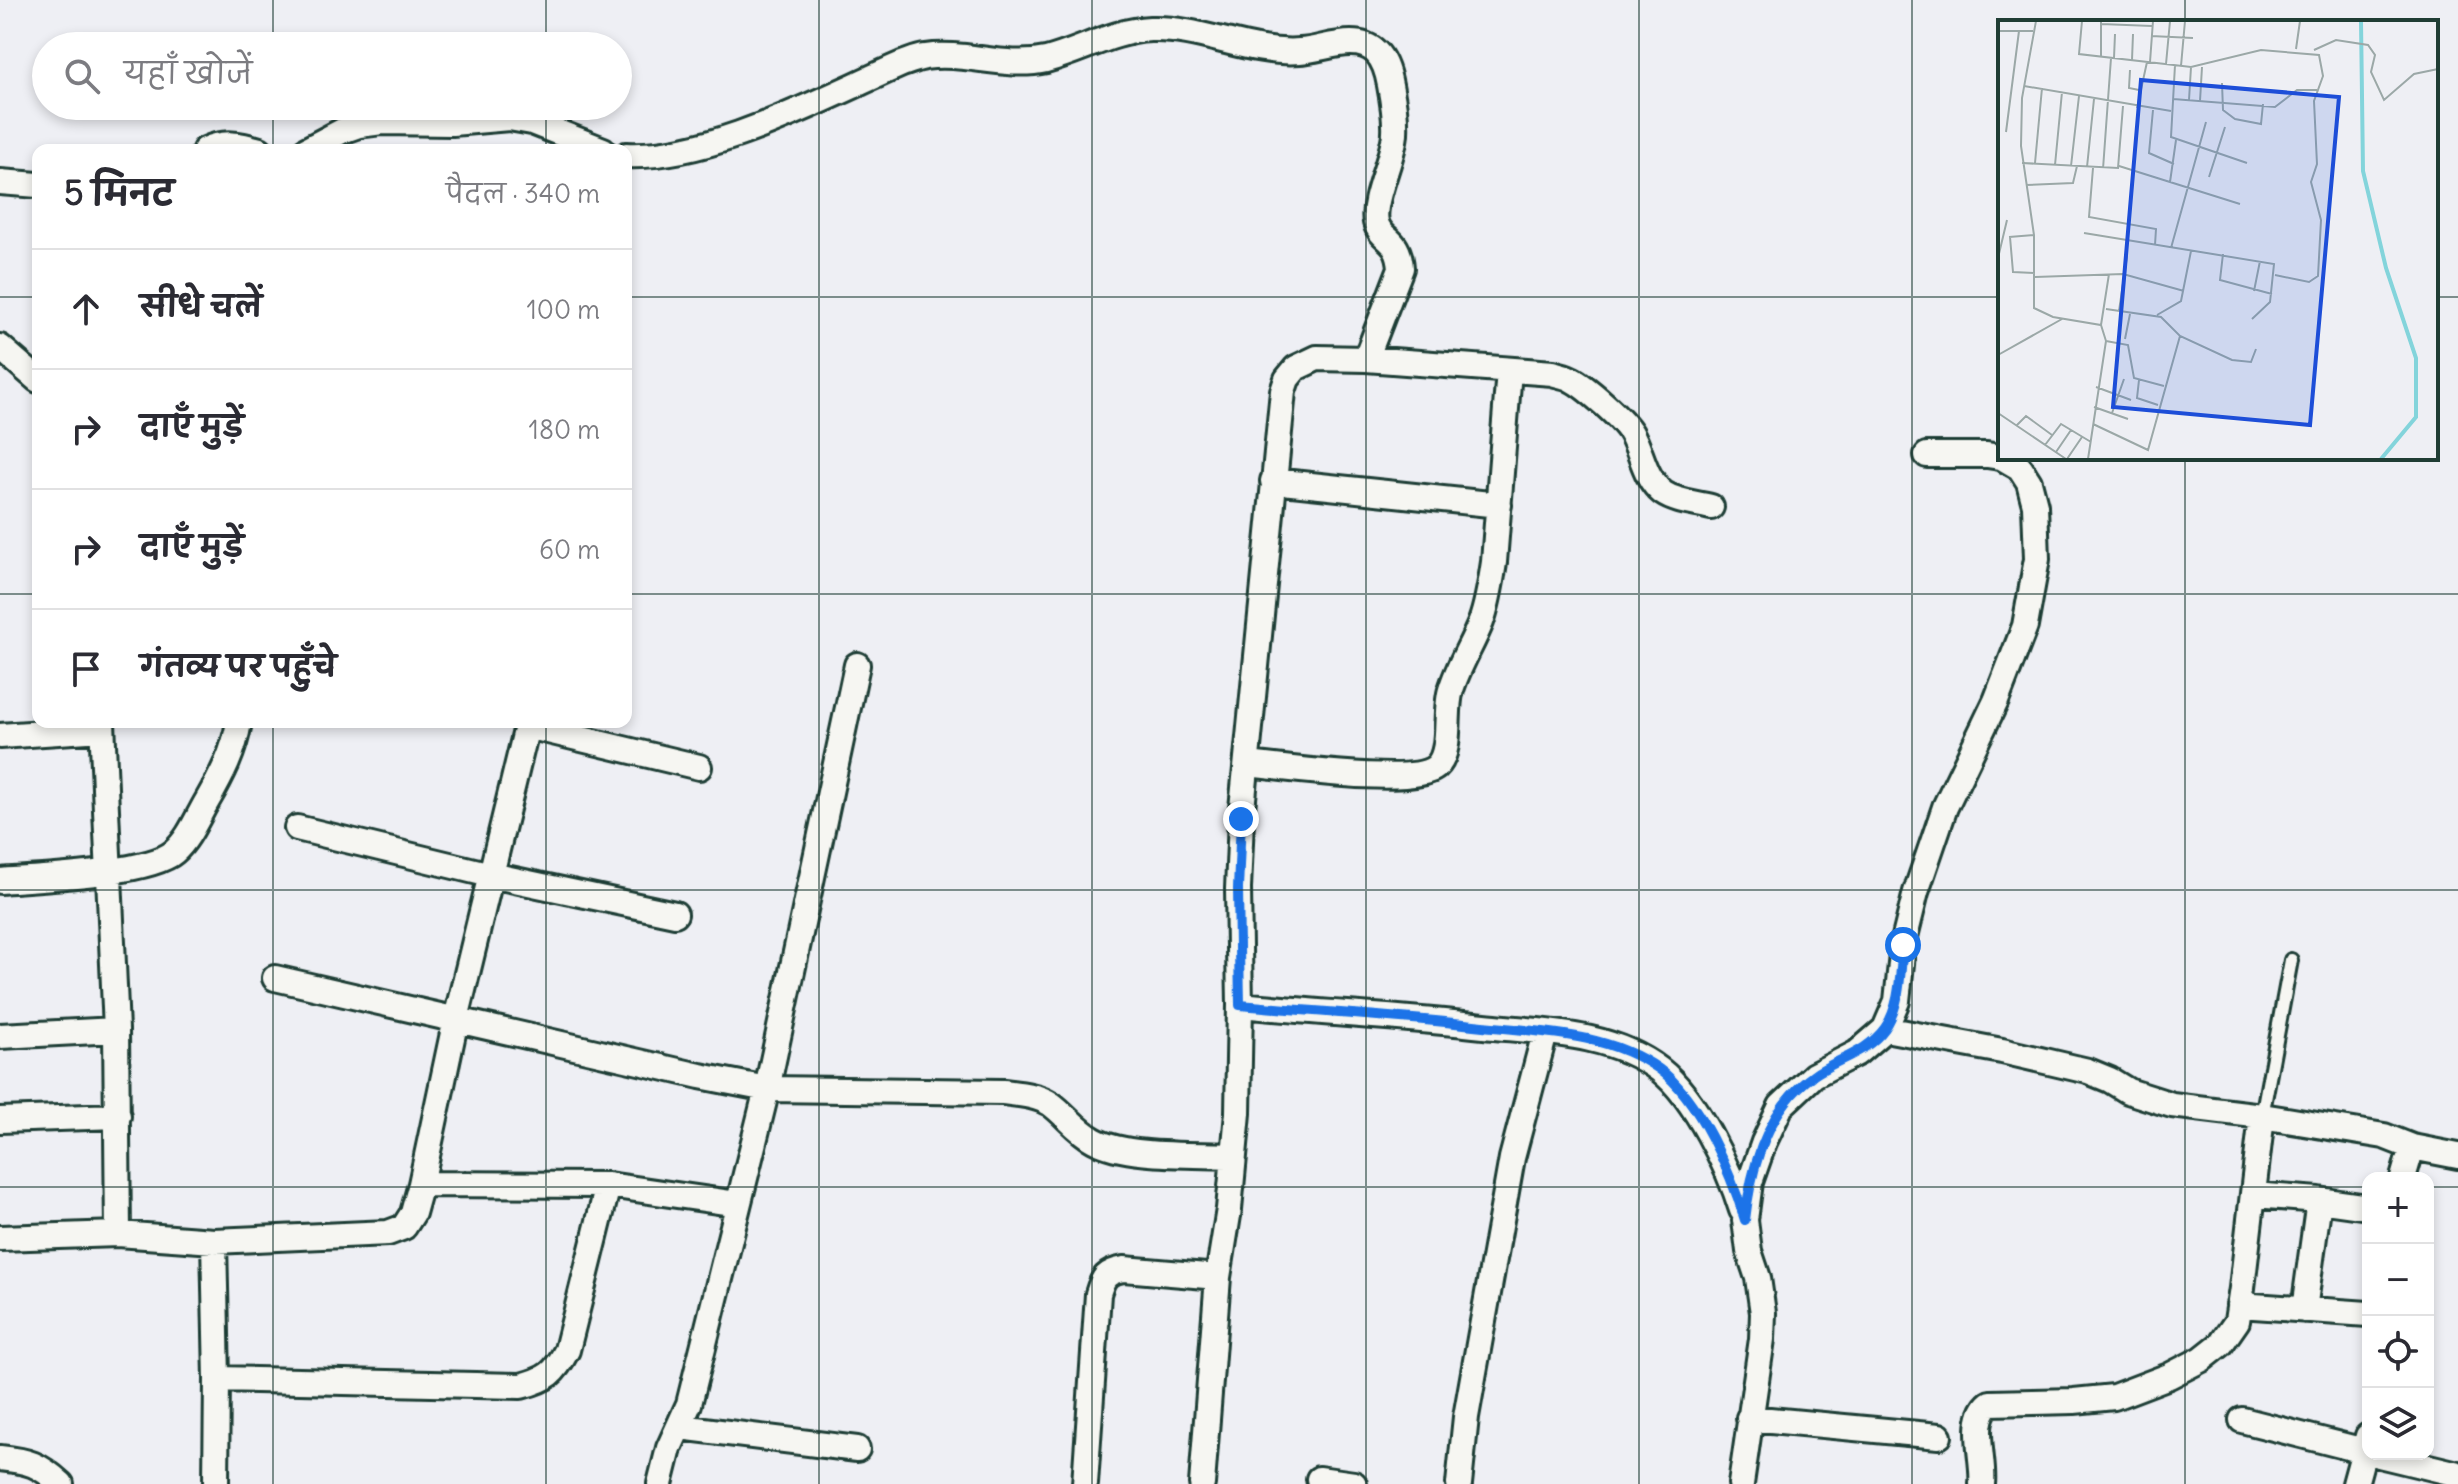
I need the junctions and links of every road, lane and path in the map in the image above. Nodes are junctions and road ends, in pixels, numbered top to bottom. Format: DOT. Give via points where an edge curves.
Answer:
graph roads {
  1 [pos="486,120"];
  2 [pos="520,120"];
  3 [pos="317,144"];
  4 [pos="588,144"];
  5 [pos="632,155"];
  6 [pos="0,182"];
  7 [pos="32,185"];
  8 [pos="0,347"];
  9 [pos="1366,359"];
  10 [pos="1509,370"];
  11 [pos="32,375"];
  12 [pos="1927,455"];
  13 [pos="1998,458"];
  14 [pos="2006,460"];
  15 [pos="1273,481"];
  16 [pos="1499,505"];
  17 [pos="1711,507"];
  18 [pos="857,665"];
  19 [pos="74,728"];
  20 [pos="102,728"];
  21 [pos="238,728"];
  22 [pos="527,728"];
  23 [pos="544,728"];
  24 [pos="0,736"];
  25 [pos="1247,764"];
  26 [pos="699,767"];
  27 [pos="297,828"];
  28 [pos="109,872"];
  29 [pos="491,875"];
  30 [pos="0,881"];
  31 [pos="675,914"];
  32 [pos="2291,960"];
  33 [pos="275,978"];
  34 [pos="1240,1005"];
  35 [pos="456,1019"];
  36 [pos="1885,1029"];
  37 [pos="116,1030"];
  38 [pos="1545,1033"];
  39 [pos="0,1036"];
  40 [pos="767,1089"];
  41 [pos="118,1116"];
  42 [pos="2262,1116"];
  43 [pos="0,1120"];
  44 [pos="2412,1147"];
  45 [pos="1234,1156"];
  46 [pos="2458,1156"];
  47 [pos="2405,1172"];
  48 [pos="421,1184"];
  49 [pos="608,1185"];
  50 [pos="2253,1195"];
  51 [pos="2319,1200"];
  52 [pos="738,1204"];
  53 [pos="2362,1206"];
  54 [pos="1745,1220"];
  55 [pos="118,1234"];
  56 [pos="0,1238"];
  57 [pos="214,1241"];
  58 [pos="1218,1277"];
  59 [pos="2239,1305"];
  60 [pos="2304,1310"];
  61 [pos="2362,1314"];
  62 [pos="217,1379"];
  63 [pos="1749,1418"];
  64 [pos="2242,1420"];
  65 [pos="680,1427"];
  66 [pos="1939,1436"];
  67 [pos="2362,1446"];
  68 [pos="857,1449"];
  69 [pos="0,1458"];
  70 [pos="2364,1460"];
  71 [pos="2410,1460"];
  72 [pos="2458,1474"];
  73 [pos="1319,1479"];
  74 [pos="61,1484"];
  75 [pos="216,1484"];
  76 [pos="660,1484"];
  77 [pos="1085,1484"];
  78 [pos="1202,1484"];
  79 [pos="1354,1484"];
  80 [pos="1459,1484"];
  81 [pos="1741,1484"];
  82 [pos="1982,1484"];
  83 [pos="2355,1484"];
  1 -- 3 [label="street" via="359,125"];
  2 -- 4 [label="street"];
  5 -- 9 [label="street" via="731,137 924,57 1045,60 1148,29 1299,51 1364,45 1377,53 1387,70 1394,107 1395,135 1376,221 1400,252 1401,268"];
  6 -- 7 [label="street"];
  8 -- 11 [label="street"];
  9 -- 10 [label="street"];
  9 -- 15 [label="street" via="1317,358 1287,379"];
  10 -- 16 [label="street"];
  10 -- 17 [label="street" via="1572,379 1621,418 1656,486 1678,500"];
  12 -- 13 [label="street"];
  14 -- 36 [label="street" via="2020,468 2035,505 2037,559 2025,626 1945,807 1916,892 1897,1001"];
  15 -- 16 [label="street"];
  15 -- 25 [label="street"];
  16 -- 25 [label="street" via="1489,593 1450,692 1445,749 1436,766 1420,774 1392,776"];
  18 -- 40 [label="street"];
  19 -- 24 [label="street"];
  20 -- 28 [label="street"];
  21 -- 28 [label="street" via="230,761 183,843 159,861"];
  22 -- 29 [label="street"];
  23 -- 26 [label="street"];
  25 -- 34 [label="street" via="1238,889"];
  27 -- 29 [label="street"];
  28 -- 30 [label="street"];
  28 -- 37 [label="street"];
  29 -- 31 [label="street"];
  29 -- 35 [label="street"];
  32 -- 42 [label="lane"];
  33 -- 35 [label="street"];
  34 -- 38 [label="street"];
  34 -- 45 [label="street"];
  35 -- 40 [label="street"];
  35 -- 48 [label="street"];
  36 -- 42 [label="street" via="2088,1071 2172,1105"];
  36 -- 54 [label="street" via="1857,1053 1814,1075 1781,1106 1750,1182"];
  37 -- 39 [label="street"];
  37 -- 41 [label="street"];
  38 -- 54 [label="street" via="1618,1046 1660,1070 1691,1102 1733,1182"];
  38 -- 80 [label="street" via="1512,1158"];
  40 -- 45 [label="street" via="1031,1096 1050,1103 1094,1140 1113,1147"];
  40 -- 52 [label="street"];
  41 -- 43 [label="street"];
  41 -- 55 [label="street"];
  42 -- 44 [label="street" via="2384,1136"];
  42 -- 50 [label="street"];
  44 -- 46 [label="street"];
  44 -- 47 [label="street"];
  45 -- 58 [label="street"];
  48 -- 49 [label="street"];
  48 -- 57 [label="street" via="404,1227 388,1233"];
  49 -- 52 [label="street"];
  49 -- 62 [label="street" via="567,1350 558,1368 539,1381 521,1386"];
  50 -- 51 [label="street"];
  50 -- 59 [label="street"];
  51 -- 53 [label="street"];
  51 -- 60 [label="street"];
  52 -- 65 [label="street"];
  54 -- 63 [label="street" via="1763,1313"];
  55 -- 56 [label="street"];
  55 -- 57 [label="street"];
  57 -- 62 [label="street"];
  58 -- 77 [label="street" via="1124,1269 1103,1278"];
  58 -- 78 [label="street"];
  59 -- 60 [label="street"];
  59 -- 82 [label="street" via="2237,1321 2221,1344 2202,1359 2144,1386 2114,1397 1990,1403 1979,1422"];
  60 -- 61 [label="street"];
  62 -- 75 [label="street"];
  63 -- 66 [label="street"];
  63 -- 81 [label="street"];
  64 -- 67 [label="street"];
  65 -- 68 [label="street"];
  65 -- 76 [label="street"];
  69 -- 74 [label="street" via="43,1467"];
  70 -- 83 [label="street"];
  71 -- 72 [label="street"];
  73 -- 79 [label="street"];
}
